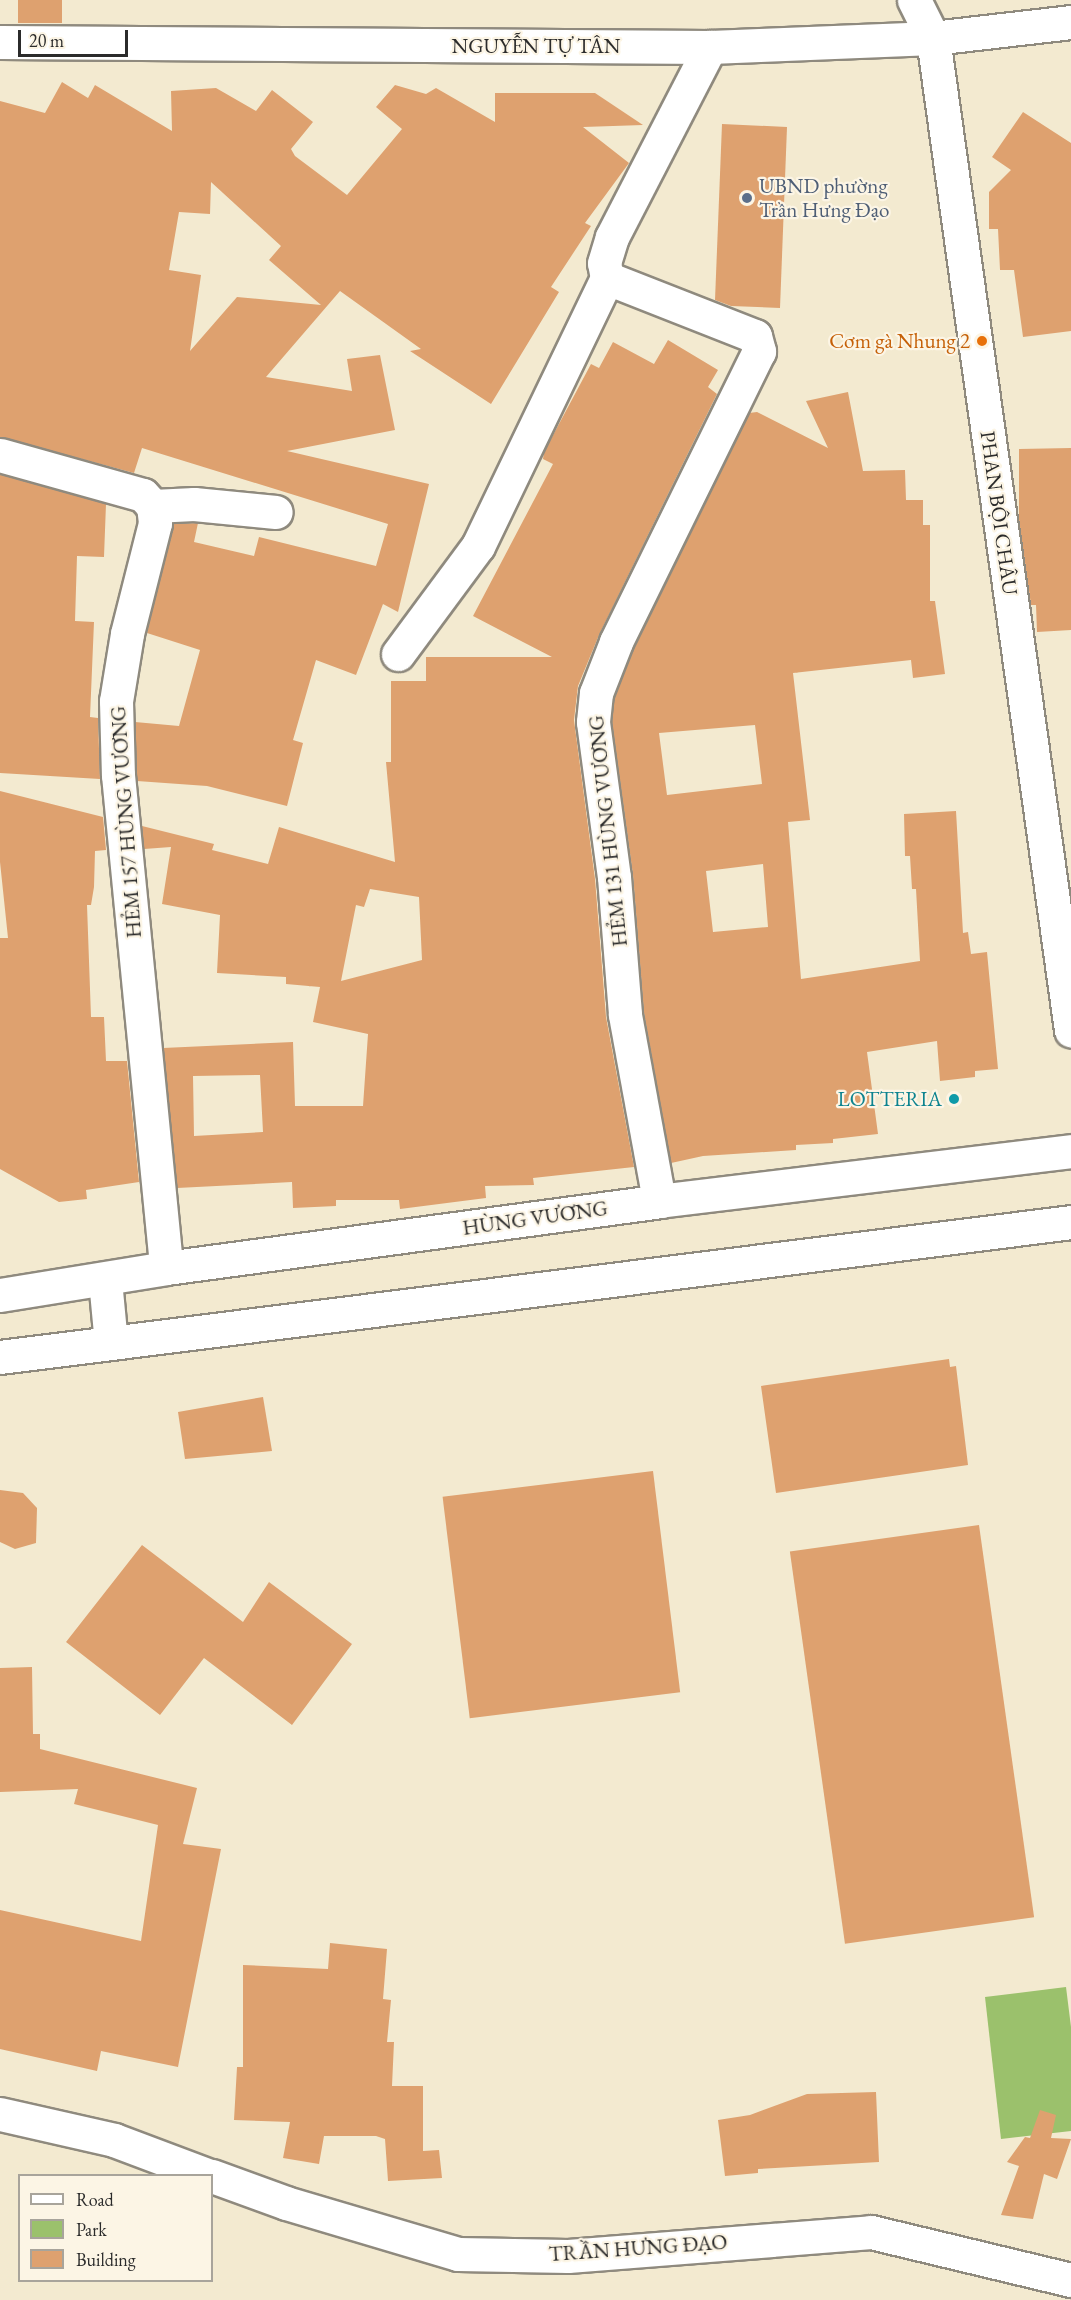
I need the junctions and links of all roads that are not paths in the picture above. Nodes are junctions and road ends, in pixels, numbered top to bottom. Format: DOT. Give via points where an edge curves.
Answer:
graph roads {
  1 [pos="914,0"];
  2 [pos="1071,22"];
  3 [pos="933,38"];
  4 [pos="0,42"];
  5 [pos="710,47"];
  6 [pos="607,278"];
  7 [pos="0,455"];
  8 [pos="153,506"];
  9 [pos="276,512"];
  10 [pos="398,654"];
  11 [pos="1071,1030"];
  12 [pos="1071,1151"];
  13 [pos="659,1201"];
  14 [pos="1071,1222"];
  15 [pos="166,1268"];
  16 [pos="105,1280"];
  17 [pos="0,1295"];
  18 [pos="111,1342"];
  19 [pos="0,1356"];
  20 [pos="0,2114"];
  21 [pos="206,2174"];
  22 [pos="213,2177"];
  23 [pos="1071,2280"];
  1 -- 3 [label="street, PHAN BỘI CHÂU"];
  2 -- 3 [label="street, NGUYỄN TỰ TÂN"];
  3 -- 5 [label="street, NGUYỄN TỰ TÂN"];
  3 -- 11 [label="street, PHAN BỘI CHÂU"];
  4 -- 5 [label="street, NGUYỄN TỰ TÂN"];
  5 -- 6 [label="street" via="612,237 604,263"];
  6 -- 10 [label="street" via="478,546"];
  6 -- 13 [label="street, HẺM 131 HÙNG VƯƠNG" via="754,336 759,351 615,642 596,693 593,722 614,877 625,1015"];
  7 -- 8 [label="street" via="143,495"];
  8 -- 9 [label="street" via="194,504"];
  8 -- 15 [label="street, HẺM 157 HÙNG VƯƠNG" via="154,523 127,633 116,700 118,775"];
  12 -- 13 [label="street, HÙNG VƯƠNG"];
  13 -- 15 [label="street, HÙNG VƯƠNG"];
  14 -- 18 [label="street"];
  15 -- 16 [label="street, HÙNG VƯƠNG"];
  16 -- 17 [label="street, HÙNG VƯƠNG"];
  16 -- 18 [label="street"];
  18 -- 19 [label="street"];
  20 -- 21 [label="street, TRẦN HƯNG ĐẠO" via="114,2140"];
  22 -- 23 [label="street, TRẦN HƯNG ĐẠO" via="286,2203 458,2254 568,2256 871,2232"];
}
